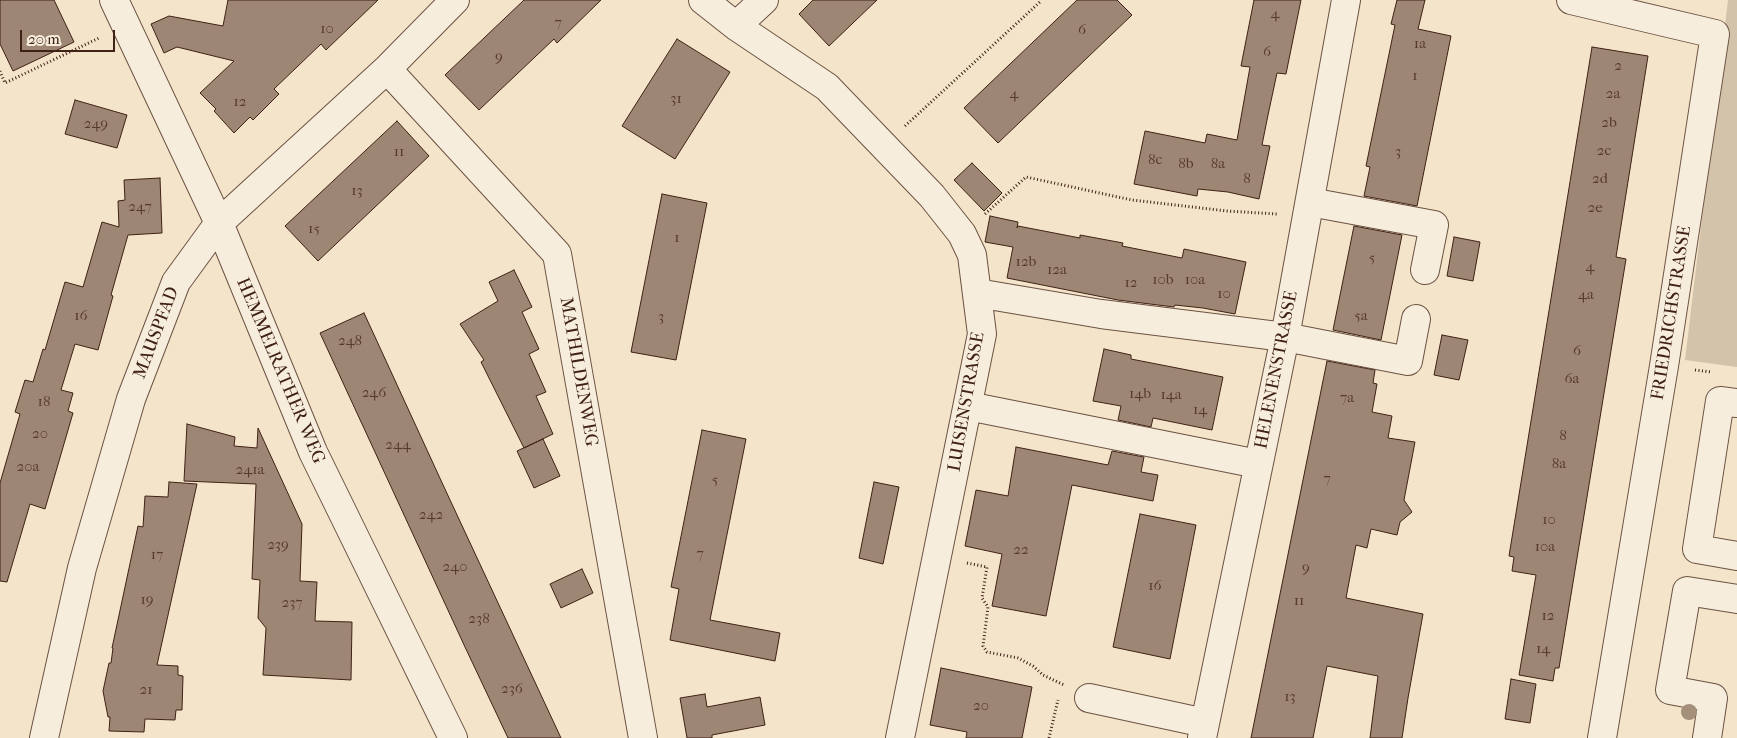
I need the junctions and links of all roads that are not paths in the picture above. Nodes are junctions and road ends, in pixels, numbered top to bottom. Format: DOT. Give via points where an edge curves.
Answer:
graph roads {
  1 [pos="114,0"];
  2 [pos="455,0"];
  3 [pos="704,0"];
  4 [pos="764,0"];
  5 [pos="1346,0"];
  6 [pos="1570,0"];
  7 [pos="736,26"];
  8 [pos="387,69"];
  9 [pos="1308,210"];
  10 [pos="219,224"];
  11 [pos="1425,270"];
  12 [pos="977,293"];
  13 [pos="1416,319"];
  14 [pos="1284,337"];
  15 [pos="1737,404"];
  16 [pos="968,406"];
  17 [pos="1258,464"];
  18 [pos="1737,556"];
  19 [pos="1737,599"];
  20 [pos="1089,698"];
  21 [pos="1204,731"];
  22 [pos="44,738"];
  23 [pos="453,738"];
  24 [pos="643,738"];
  25 [pos="900,738"];
  26 [pos="1602,738"];
  27 [pos="1707,738"];
  1 -- 10 [label="street, HEMMELRATHER WEG"];
  2 -- 8 [label="street, MAUSPFAD"];
  3 -- 7 [label="street, LUISENSTRASSE"];
  4 -- 7 [label="street"];
  5 -- 9 [label="street, HELENENSTRASSE"];
  6 -- 26 [label="street, FRIEDRICHSTRASSE" via="1715,34"];
  7 -- 12 [label="street, LUISENSTRASSE" via="827,88 932,196 962,234 972,255"];
  8 -- 10 [label="street, MAUSPFAD"];
  8 -- 24 [label="street, MATHILDENWEG" via="557,254"];
  9 -- 11 [label="street" via="1434,225"];
  9 -- 14 [label="street, HELENENSTRASSE"];
  10 -- 22 [label="street, MAUSPFAD" via="176,282 131,399 82,568"];
  10 -- 23 [label="street, HEMMELRATHER WEG" via="313,452"];
  12 -- 14 [label="street" via="1100,314"];
  12 -- 16 [label="street, LUISENSTRASSE" via="982,334"];
  13 -- 14 [label="street" via="1408,361"];
  14 -- 17 [label="street, HELENENSTRASSE"];
  15 -- 18 [label="street" via="1720,400 1697,549"];
  16 -- 17 [label="street"];
  16 -- 25 [label="street, LUISENSTRASSE"];
  17 -- 21 [label="street, HELENENSTRASSE"];
  19 -- 27 [label="street" via="1687,591 1670,690 1713,698"];
  20 -- 21 [label="street"];
}
